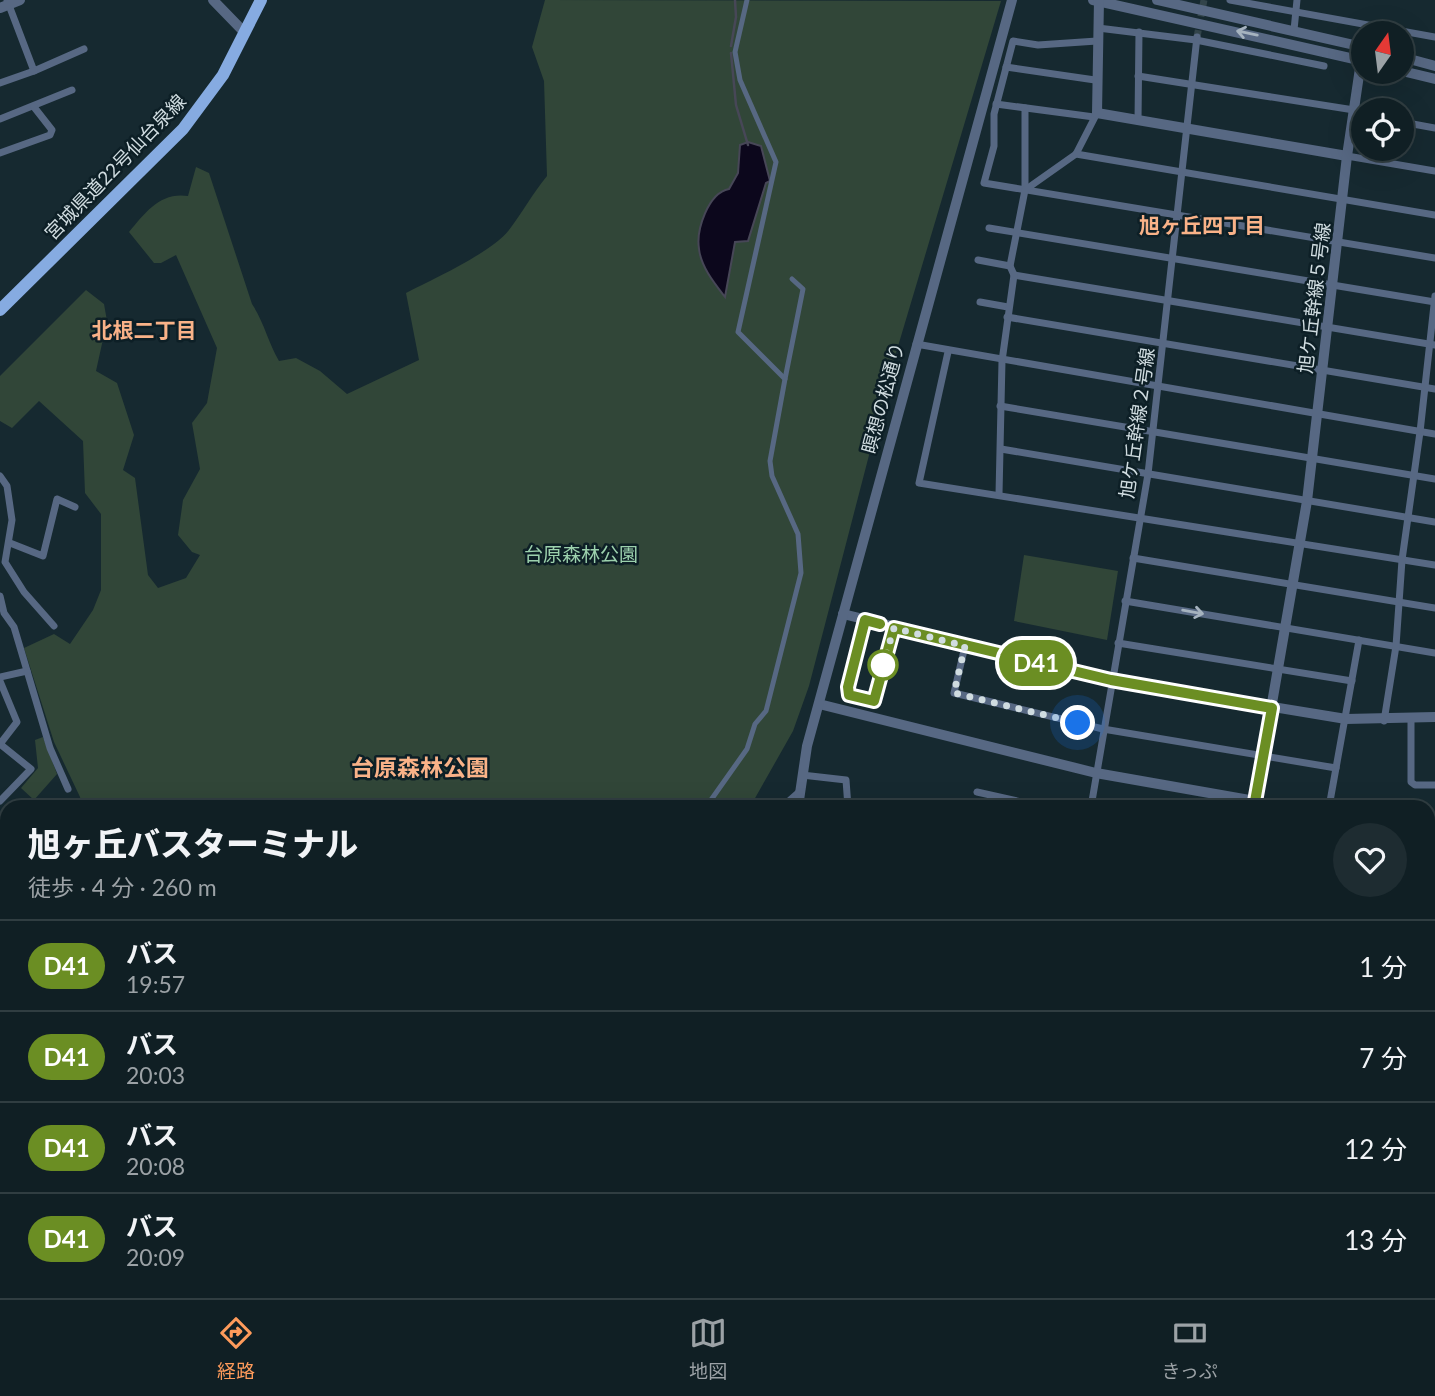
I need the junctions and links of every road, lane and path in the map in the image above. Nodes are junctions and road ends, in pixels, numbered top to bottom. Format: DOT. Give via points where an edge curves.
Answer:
graph roads {
  1 [pos="20,0"];
  2 [pos="213,0"];
  3 [pos="261,0"];
  4 [pos="747,0"];
  5 [pos="1012,0"];
  6 [pos="1096,0"];
  7 [pos="1157,0"];
  8 [pos="1230,0"];
  9 [pos="1297,0"];
  10 [pos="5,4"];
  11 [pos="1296,14"];
  12 [pos="1098,28"];
  13 [pos="1294,30"];
  14 [pos="1139,32"];
  15 [pos="245,33"];
  16 [pos="1435,37"];
  17 [pos="1196,38"];
  18 [pos="1097,41"];
  19 [pos="1287,42"];
  20 [pos="1351,44"];
  21 [pos="83,49"];
  22 [pos="1351,57"];
  23 [pos="1283,58"];
  24 [pos="1414,60"];
  25 [pos="1324,66"];
  26 [pos="1435,66"];
  27 [pos="1006,67"];
  28 [pos="34,71"];
  29 [pos="1414,74"];
  30 [pos="1138,76"];
  31 [pos="1435,79"];
  32 [pos="1095,80"];
  33 [pos="0,83"];
  34 [pos="1191,84"];
  35 [pos="72,90"];
  36 [pos="996,104"];
  37 [pos="34,107"];
  38 [pos="1025,108"];
  39 [pos="1351,112"];
  40 [pos="1095,115"];
  41 [pos="0,119"];
  42 [pos="1138,121"];
  43 [pos="1414,124"];
  44 [pos="1435,128"];
  45 [pos="1187,129"];
  46 [pos="1351,139"];
  47 [pos="0,153"];
  48 [pos="1076,154"];
  49 [pos="1347,156"];
  50 [pos="1435,171"];
  51 [pos="1182,173"];
  52 [pos="1025,190"];
  53 [pos="1343,200"];
  54 [pos="1435,215"];
  55 [pos="1177,216"];
  56 [pos="989,228"];
  57 [pos="1015,233"];
  58 [pos="1338,243"];
  59 [pos="1435,258"];
  60 [pos="1172,259"];
  61 [pos="978,260"];
  62 [pos="1010,266"];
  63 [pos="1014,275"];
  64 [pos="792,279"];
  65 [pos="1333,285"];
  66 [pos="1435,296"];
  67 [pos="980,302"];
  68 [pos="1168,302"];
  69 [pos="1435,302"];
  70 [pos="2,305"];
  71 [pos="1008,307"];
  72 [pos="1007,317"];
  73 [pos="1327,328"];
  74 [pos="916,344"];
  75 [pos="1164,344"];
  76 [pos="1432,345"];
  77 [pos="948,352"];
  78 [pos="1002,361"];
  79 [pos="1322,371"];
  80 [pos="785,379"];
  81 [pos="1158,387"];
  82 [pos="1425,387"];
  83 [pos="1435,389"];
  84 [pos="1000,406"];
  85 [pos="1318,415"];
  86 [pos="1153,432"];
  87 [pos="1420,432"];
  88 [pos="1435,434"];
  89 [pos="1001,449"];
  90 [pos="1313,459"];
  91 [pos="1148,474"];
  92 [pos="1414,475"];
  93 [pos="0,476"];
  94 [pos="1435,478"];
  95 [pos="999,494"];
  96 [pos="1307,501"];
  97 [pos="75,507"];
  98 [pos="1140,518"];
  99 [pos="1409,518"];
  100 [pos="1435,522"];
  101 [pos="1301,542"];
  102 [pos="10,543"];
  103 [pos="1133,558"];
  104 [pos="1402,560"];
  105 [pos="1435,565"];
  106 [pos="1293,584"];
  107 [pos="0,596"];
  108 [pos="1125,601"];
  109 [pos="1398,603"];
  110 [pos="1435,608"];
  111 [pos="843,614"];
  112 [pos="54,626"];
  113 [pos="1285,628"];
  114 [pos="1359,640"];
  115 [pos="1118,643"];
  116 [pos="965,646"];
  117 [pos="1396,646"];
  118 [pos="1435,653"];
  119 [pos="1278,670"];
  120 [pos="27,671"];
  121 [pos="0,679"];
  122 [pos="1111,680"];
  123 [pos="1352,681"];
  124 [pos="819,704"];
  125 [pos="1272,708"];
  126 [pos="1435,717"];
  127 [pos="1346,719"];
  128 [pos="1411,720"];
  129 [pos="1384,721"];
  130 [pos="1103,729"];
  131 [pos="1263,756"];
  132 [pos="1336,768"];
  133 [pos="1096,773"];
  134 [pos="802,775"];
  135 [pos="1435,785"];
  136 [pos="68,789"];
  137 [pos="799,792"];
  138 [pos="977,792"];
  139 [pos="1,800"];
  140 [pos="711,800"];
  141 [pos="790,800"];
  142 [pos="798,800"];
  143 [pos="848,800"];
  144 [pos="1013,800"];
  145 [pos="1092,800"];
  146 [pos="1234,800"];
  147 [pos="1255,800"];
  148 [pos="1330,800"];
  1 -- 10 [label="street"];
  2 -- 15 [label="street"];
  3 -- 15 [label="main road, 宮城県道22号仙台泉線"];
  4 -- 80 [label="street" via="735,52 740,80 776,162 738,332"];
  5 -- 74 [label="street, 瞑想の松通り"];
  6 -- 12 [label="street"];
  19 -- 6 [label="street, one-way"];
  7 -- 13 [label="street"];
  8 -- 11 [label="street"];
  9 -- 11 [label="street"];
  10 -- 28 [label="street"];
  11 -- 13 [label="street"];
  11 -- 16 [label="street"];
  12 -- 14 [label="street"];
  12 -- 18 [label="street"];
  13 -- 20 [label="street"];
  14 -- 17 [label="street"];
  14 -- 30 [label="street"];
  15 -- 70 [label="main road, 宮城県道22号仙台泉線" via="209,96 183,129"];
  17 -- 23 [label="street"];
  17 -- 34 [label="street, 旭ケ丘幹線２号線"];
  18 -- 27 [label="street" via="1038,45 1013,41"];
  18 -- 32 [label="street"];
  19 -- 22 [label="street"];
  19 -- 23 [label="street"];
  21 -- 28 [label="street"];
  23 -- 25 [label="street"];
  24 -- 26 [label="street"];
  27 -- 32 [label="street"];
  27 -- 36 [label="street"];
  28 -- 33 [label="street"];
  29 -- 31 [label="street"];
  30 -- 34 [label="street"];
  30 -- 42 [label="street"];
  32 -- 40 [label="street"];
  34 -- 39 [label="street"];
  34 -- 45 [label="street, 旭ケ丘幹線２号線"];
  35 -- 37 [label="street"];
  36 -- 38 [label="street"];
  36 -- 52 [label="street" via="994,146 984,183"];
  37 -- 41 [label="street"];
  37 -- 47 [label="street" via="52,130 50,135"];
  38 -- 40 [label="street"];
  38 -- 52 [label="street"];
  40 -- 42 [label="street"];
  40 -- 48 [label="street"];
  42 -- 45 [label="street"];
  43 -- 44 [label="street"];
  45 -- 49 [label="street"];
  45 -- 51 [label="street, 旭ケ丘幹線２号線"];
  46 -- 49 [label="street, 旭ケ丘幹線５号線"];
  48 -- 51 [label="street"];
  48 -- 52 [label="street"];
  49 -- 50 [label="street"];
  49 -- 53 [label="street, 旭ケ丘幹線５号線"];
  51 -- 53 [label="street"];
  51 -- 55 [label="street, 旭ケ丘幹線２号線"];
  52 -- 55 [label="street"];
  52 -- 57 [label="street"];
  53 -- 54 [label="street"];
  53 -- 58 [label="street, 旭ケ丘幹線５号線"];
  55 -- 58 [label="street"];
  55 -- 60 [label="street, 旭ケ丘幹線２号線"];
  56 -- 57 [label="street"];
  57 -- 60 [label="street"];
  57 -- 62 [label="street"];
  58 -- 59 [label="street"];
  58 -- 65 [label="street, 旭ケ丘幹線５号線"];
  60 -- 65 [label="street"];
  60 -- 68 [label="street, 旭ケ丘幹線２号線"];
  61 -- 62 [label="street"];
  62 -- 63 [label="street"];
  63 -- 68 [label="street"];
  63 -- 71 [label="street"];
  64 -- 80 [label="street" via="803,289"];
  65 -- 69 [label="street"];
  65 -- 73 [label="street, 旭ケ丘幹線５号線"];
  66 -- 69 [label="street"];
  67 -- 71 [label="street"];
  68 -- 73 [label="street"];
  68 -- 75 [label="street, 旭ケ丘幹線２号線"];
  69 -- 76 [label="street"];
  71 -- 72 [label="street"];
  72 -- 75 [label="street"];
  72 -- 78 [label="street"];
  73 -- 76 [label="street"];
  73 -- 79 [label="street, 旭ケ丘幹線５号線"];
  74 -- 77 [label="street"];
  74 -- 111 [label="street, 瞑想の松通り"];
  75 -- 79 [label="street"];
  75 -- 81 [label="street, 旭ケ丘幹線２号線"];
  76 -- 82 [label="street"];
  77 -- 78 [label="street"];
  77 -- 95 [label="street" via="919,483"];
  78 -- 81 [label="street"];
  78 -- 84 [label="street"];
  79 -- 82 [label="street"];
  79 -- 85 [label="street, 旭ケ丘幹線５号線"];
  80 -- 140 [label="street" via="770,461 772,476 798,534 802,574 766,711 755,724 747,749"];
  81 -- 85 [label="street"];
  81 -- 86 [label="street, 旭ケ丘幹線２号線"];
  82 -- 83 [label="street"];
  82 -- 87 [label="street"];
  84 -- 86 [label="street"];
  84 -- 89 [label="street"];
  85 -- 87 [label="street"];
  85 -- 90 [label="street, 旭ケ丘幹線５号線"];
  86 -- 90 [label="street"];
  86 -- 91 [label="street, 旭ケ丘幹線２号線"];
  87 -- 88 [label="street"];
  87 -- 92 [label="street"];
  89 -- 91 [label="street"];
  89 -- 95 [label="street"];
  90 -- 92 [label="street"];
  90 -- 96 [label="street, 旭ケ丘幹線５号線"];
  91 -- 96 [label="street"];
  91 -- 98 [label="street, 旭ケ丘幹線２号線"];
  92 -- 94 [label="street"];
  92 -- 99 [label="street"];
  93 -- 102 [label="street" via="7,486"];
  95 -- 98 [label="street"];
  96 -- 99 [label="street"];
  96 -- 101 [label="street, 旭ケ丘幹線５号線"];
  97 -- 102 [label="street" via="57,499 43,556"];
  98 -- 101 [label="street"];
  98 -- 103 [label="street, 旭ケ丘幹線２号線"];
  99 -- 100 [label="street"];
  99 -- 104 [label="street"];
  101 -- 104 [label="street"];
  101 -- 106 [label="street, 旭ケ丘幹線５号線"];
  102 -- 112 [label="street" via="5,562"];
  103 -- 106 [label="street"];
  103 -- 108 [label="street, 旭ケ丘幹線２号線"];
  104 -- 105 [label="street"];
  104 -- 109 [label="street"];
  106 -- 109 [label="street"];
  106 -- 113 [label="street, 旭ケ丘幹線５号線"];
  107 -- 120 [label="street"];
  108 -- 113 [label="street, one-way"];
  108 -- 115 [label="street, 旭ケ丘幹線２号線"];
  109 -- 110 [label="street"];
  109 -- 117 [label="street"];
  111 -- 116 [label="street"];
  111 -- 124 [label="street, 瞑想の松通り"];
  113 -- 114 [label="street"];
  113 -- 119 [label="street, 旭ケ丘幹線５号線"];
  114 -- 117 [label="street"];
  114 -- 123 [label="street"];
  115 -- 119 [label="street"];
  115 -- 122 [label="street, 旭ケ丘幹線２号線"];
  116 -- 122 [label="street"];
  116 -- 130 [label="street" via="954,693"];
  117 -- 118 [label="street"];
  117 -- 129 [label="street"];
  119 -- 123 [label="street"];
  119 -- 125 [label="street, 旭ケ丘幹線５号線"];
  120 -- 121 [label="street"];
  120 -- 136 [label="street" via="50,748"];
  121 -- 139 [label="street" via="17,722 0,744 31,769"];
  122 -- 125 [label="street"];
  122 -- 130 [label="street, 旭ケ丘幹線２号線"];
  123 -- 127 [label="street"];
  124 -- 133 [label="street"];
  124 -- 134 [label="street, 瞑想の松通り"];
  125 -- 127 [label="street"];
  125 -- 131 [label="street, 旭ケ丘幹線５号線"];
  126 -- 128 [label="street"];
  127 -- 129 [label="street"];
  127 -- 132 [label="street"];
  128 -- 129 [label="street"];
  128 -- 135 [label="street" via="1410,782"];
  130 -- 131 [label="street"];
  130 -- 133 [label="street, 旭ケ丘幹線２号線"];
  131 -- 132 [label="street"];
  131 -- 147 [label="street, 旭ケ丘幹線５号線"];
  132 -- 148 [label="street"];
  133 -- 145 [label="street, 旭ケ丘幹線２号線"];
  133 -- 146 [label="street"];
  134 -- 137 [label="street, 瞑想の松通り"];
  134 -- 143 [label="street" via="846,780"];
  137 -- 141 [label="street"];
  137 -- 142 [label="street, 瞑想の松通り"];
  138 -- 144 [label="street"];
}
